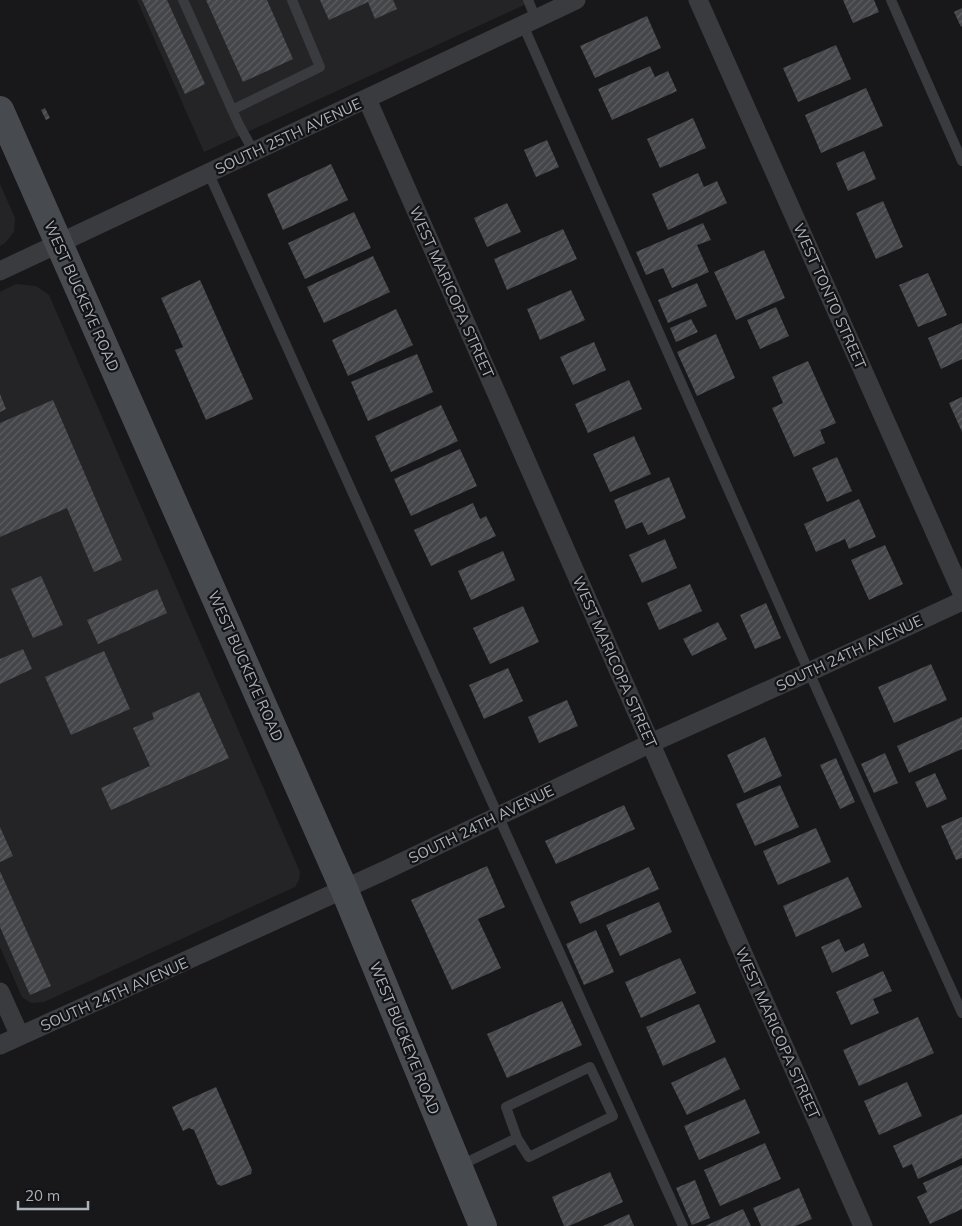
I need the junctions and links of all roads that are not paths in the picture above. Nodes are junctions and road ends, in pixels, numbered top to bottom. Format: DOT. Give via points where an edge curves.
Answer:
graph roads {
  1 [pos="183,0"];
  2 [pos="292,0"];
  3 [pos="528,0"];
  4 [pos="576,0"];
  5 [pos="698,0"];
  6 [pos="891,0"];
  7 [pos="530,22"];
  8 [pos="367,99"];
  9 [pos="0,110"];
  10 [pos="232,110"];
  11 [pos="254,152"];
  12 [pos="962,160"];
  13 [pos="209,174"];
  14 [pos="58,243"];
  15 [pos="0,271"];
  16 [pos="962,593"];
  17 [pos="962,600"];
  18 [pos="809,672"];
  19 [pos="651,743"];
  20 [pos="498,816"];
  21 [pos="344,889"];
  22 [pos="0,992"];
  23 [pos="962,1013"];
  24 [pos="20,1036"];
  25 [pos="0,1045"];
  26 [pos="517,1138"];
  27 [pos="458,1167"];
  28 [pos="483,1226"];
  29 [pos="683,1226"];
  30 [pos="863,1226"];
  1 -- 10 [label="lane"];
  2 -- 10 [label="lane" via="320,67"];
  3 -- 7 [label="lane"];
  4 -- 7 [label="street, SOUTH 25TH AVENUE"];
  5 -- 16 [label="street, WEST TONTO STREET"];
  6 -- 12 [label="lane"];
  7 -- 8 [label="street, SOUTH 25TH AVENUE"];
  7 -- 18 [label="lane"];
  8 -- 11 [label="street, SOUTH 25TH AVENUE"];
  8 -- 19 [label="street, WEST MARICOPA STREET"];
  9 -- 14 [label="main road, WEST BUCKEYE ROAD"];
  10 -- 11 [label="lane"];
  11 -- 13 [label="street, SOUTH 25TH AVENUE"];
  13 -- 14 [label="street, SOUTH 25TH AVENUE"];
  13 -- 20 [label="lane"];
  14 -- 15 [label="street, SOUTH 25TH AVENUE"];
  14 -- 21 [label="main road, WEST BUCKEYE ROAD"];
  17 -- 18 [label="street, SOUTH 24TH AVENUE"];
  18 -- 19 [label="street, SOUTH 24TH AVENUE"];
  18 -- 23 [label="lane"];
  19 -- 20 [label="street, SOUTH 24TH AVENUE"];
  19 -- 30 [label="street, WEST MARICOPA STREET"];
  20 -- 21 [label="street, SOUTH 24TH AVENUE"];
  20 -- 29 [label="lane"];
  21 -- 24 [label="street, SOUTH 24TH AVENUE"];
  21 -- 27 [label="main road, WEST BUCKEYE ROAD"];
  22 -- 24 [label="street"];
  24 -- 25 [label="street, SOUTH 24TH AVENUE"];
  26 -- 26 [label="lane" via="529,1157 613,1116 590,1067 506,1107"];
  26 -- 27 [label="lane"];
  27 -- 28 [label="main road, WEST BUCKEYE ROAD"];
}
